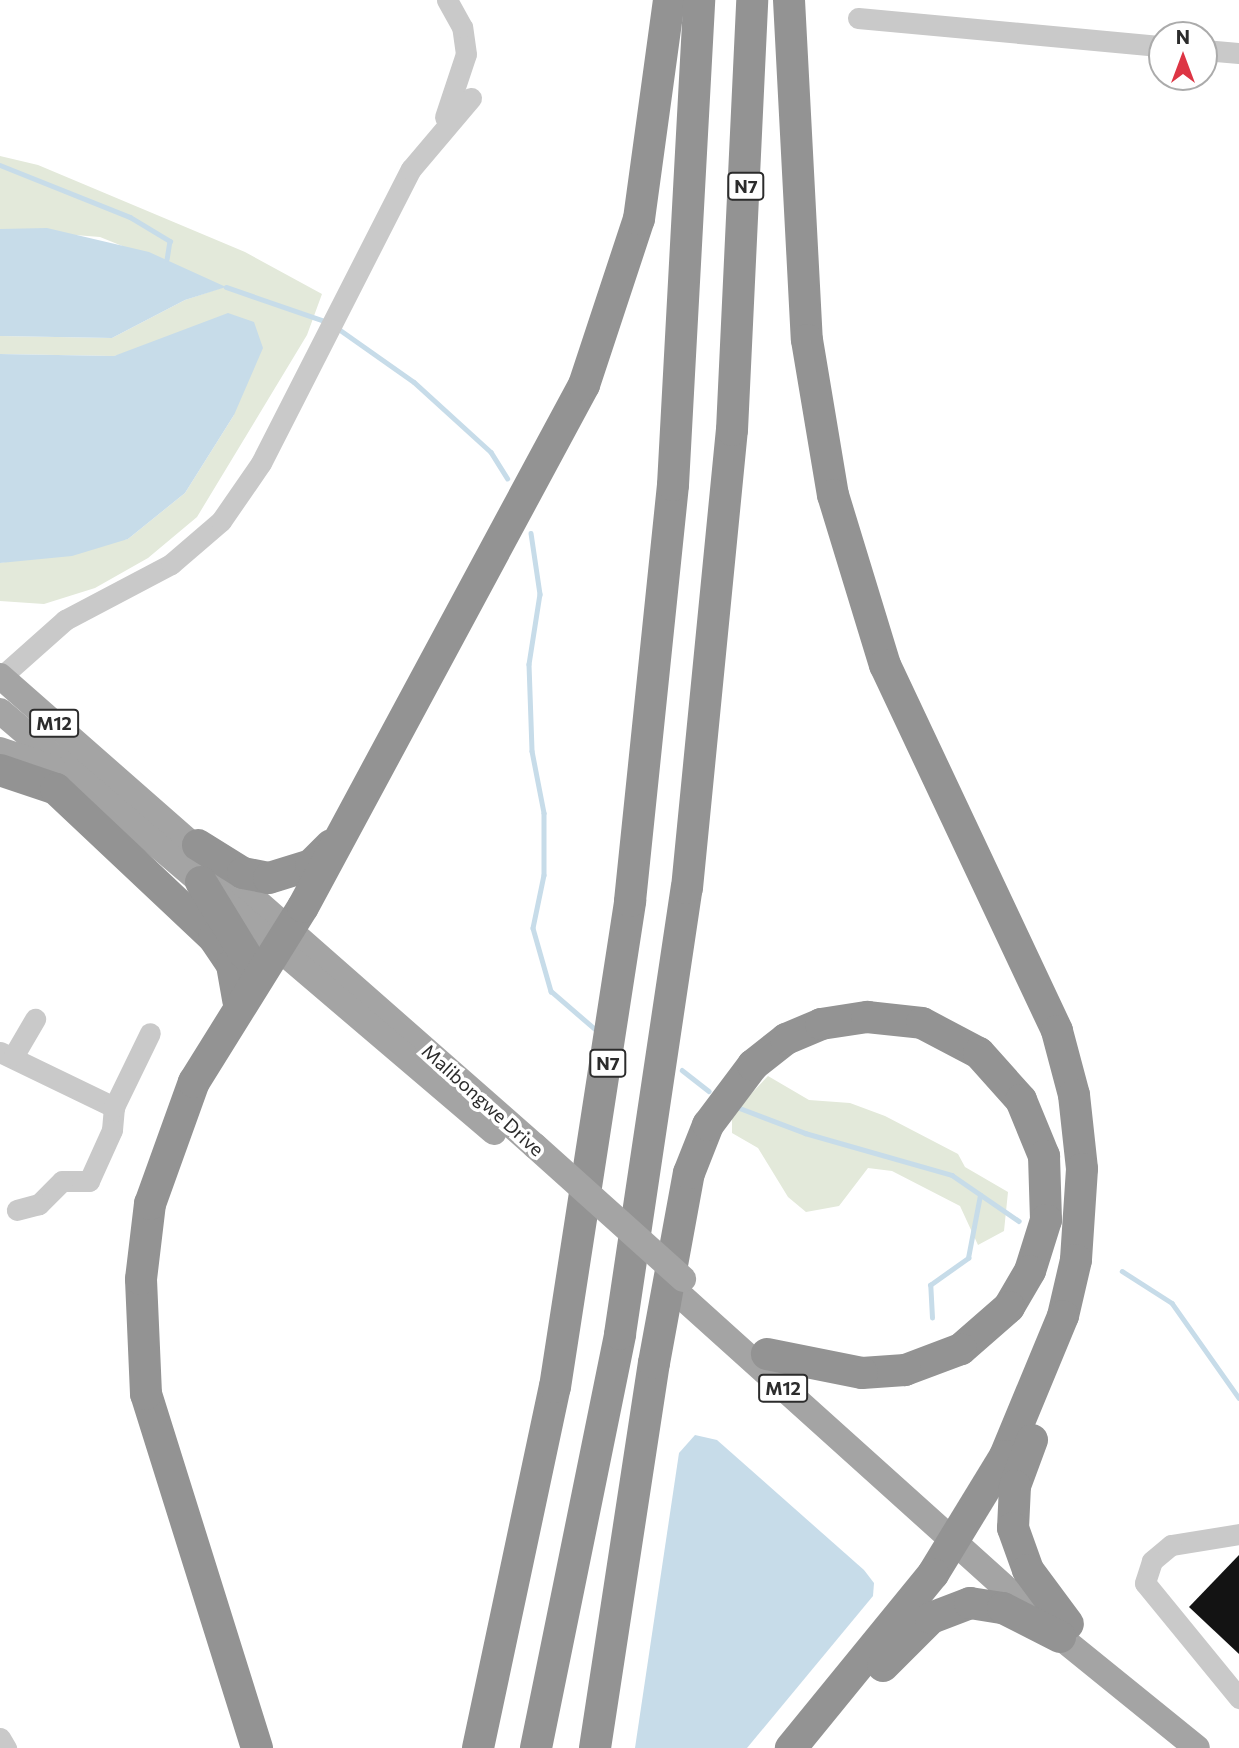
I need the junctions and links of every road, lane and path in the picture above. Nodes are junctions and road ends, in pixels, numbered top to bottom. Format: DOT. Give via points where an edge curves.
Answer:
graph roads {
  1 [pos="447,0"];
  2 [pos="669,0"];
  3 [pos="699,0"];
  4 [pos="751,0"];
  5 [pos="789,0"];
  6 [pos="858,18"];
  7 [pos="1148,45"];
  8 [pos="1218,51"];
  9 [pos="1239,53"];
  10 [pos="471,98"];
  11 [pos="440,128"];
  12 [pos="4,671"];
  13 [pos="0,711"];
  14 [pos="0,750"];
  15 [pos="0,770"];
  16 [pos="76,779"];
  17 [pos="344,831"];
  18 [pos="198,845"];
  19 [pos="201,882"];
  20 [pos="285,938"];
  21 [pos="238,1000"];
  22 [pos="35,1019"];
  23 [pos="150,1033"];
  24 [pos="222,1037"];
  25 [pos="7,1054"];
  26 [pos="114,1107"];
  27 [pos="18,1210"];
  28 [pos="682,1287"];
  29 [pos="767,1354"];
  30 [pos="1052,1354"];
  31 [pos="1239,1534"];
  32 [pos="958,1535"];
  33 [pos="1064,1630"];
  34 [pos="1239,1698"];
  35 [pos="0,1738"];
  36 [pos="6,1748"];
  37 [pos="257,1748"];
  38 [pos="478,1748"];
  39 [pos="536,1748"];
  40 [pos="595,1748"];
  41 [pos="791,1748"];
  42 [pos="797,1748"];
  43 [pos="1198,1748"];
  1 -- 11 [label="street" via="462,27 466,54"];
  2 -- 17 [label="highway" via="639,219 599,349 568,420"];
  3 -- 38 [label="highway, N7" via="682,370 654,700 606,1078 544,1446"];
  4 -- 39 [label="highway, N7" via="736,371 707,717 664,1062 610,1388"];
  5 -- 30 [label="highway" via="807,340 845,545 906,714 1044,996 1074,1095 1080,1222"];
  6 -- 7 [label="street"];
  8 -- 9 [label="street"];
  10 -- 11 [label="street"];
  11 -- 12 [label="street" via="411,169 261,463 221,521 171,564 79,610"];
  12 -- 18 [label="main road, Malibongwe Drive / M12"];
  13 -- 16 [label="main road, Malibongwe Drive / M12"];
  14 -- 16 [label="main road"];
  15 -- 21 [label="highway" via="56,789 214,938 232,965"];
  16 -- 19 [label="main road, Malibongwe Drive / M12"];
  17 -- 18 [label="highway" via="311,865 269,878 243,873"];
  17 -- 20 [label="highway"];
  18 -- 20 [label="main road, Malibongwe Drive / M12"];
  19 -- 20 [label="main road, Malibongwe Drive / M12"];
  19 -- 21 [label="highway" via="248,963"];
  20 -- 24 [label="highway"];
  20 -- 28 [label="main road, Malibongwe Drive / M12, bridge"];
  21 -- 24 [label="highway"];
  22 -- 25 [label="street"];
  23 -- 26 [label="street"];
  24 -- 37 [label="highway" via="178,1118 150,1204 141,1316 155,1429"];
  25 -- 26 [label="street"];
  26 -- 27 [label="street" via="112,1130 89,1181 62,1181 39,1205"];
  28 -- 29 [label="main road, Malibongwe Drive / M12"];
  28 -- 32 [label="main road, Malibongwe Drive / M12" via="886,1480"];
  29 -- 32 [label="main road, Malibongwe Drive / M12"];
  29 -- 40 [label="highway" via="863,1373 905,1370 961,1349 1009,1307 1030,1271 1046,1220 1044,1156 1021,1100 979,1054 922,1023 867,1017 821,1024 786,1039 753,1065 708,1125 689,1173 654,1363"];
  30 -- 32 [label="highway"];
  30 -- 33 [label="highway" via="1050,1389 1015,1486 1013,1528 1028,1570"];
  31 -- 34 [label="street" via="1171,1545 1152,1561 1145,1583"];
  32 -- 33 [label="main road, M12"];
  32 -- 41 [label="highway"];
  33 -- 42 [label="highway" via="993,1604 951,1608 917,1630"];
  33 -- 43 [label="main road, M12"];
  35 -- 36 [label="street"];
}
